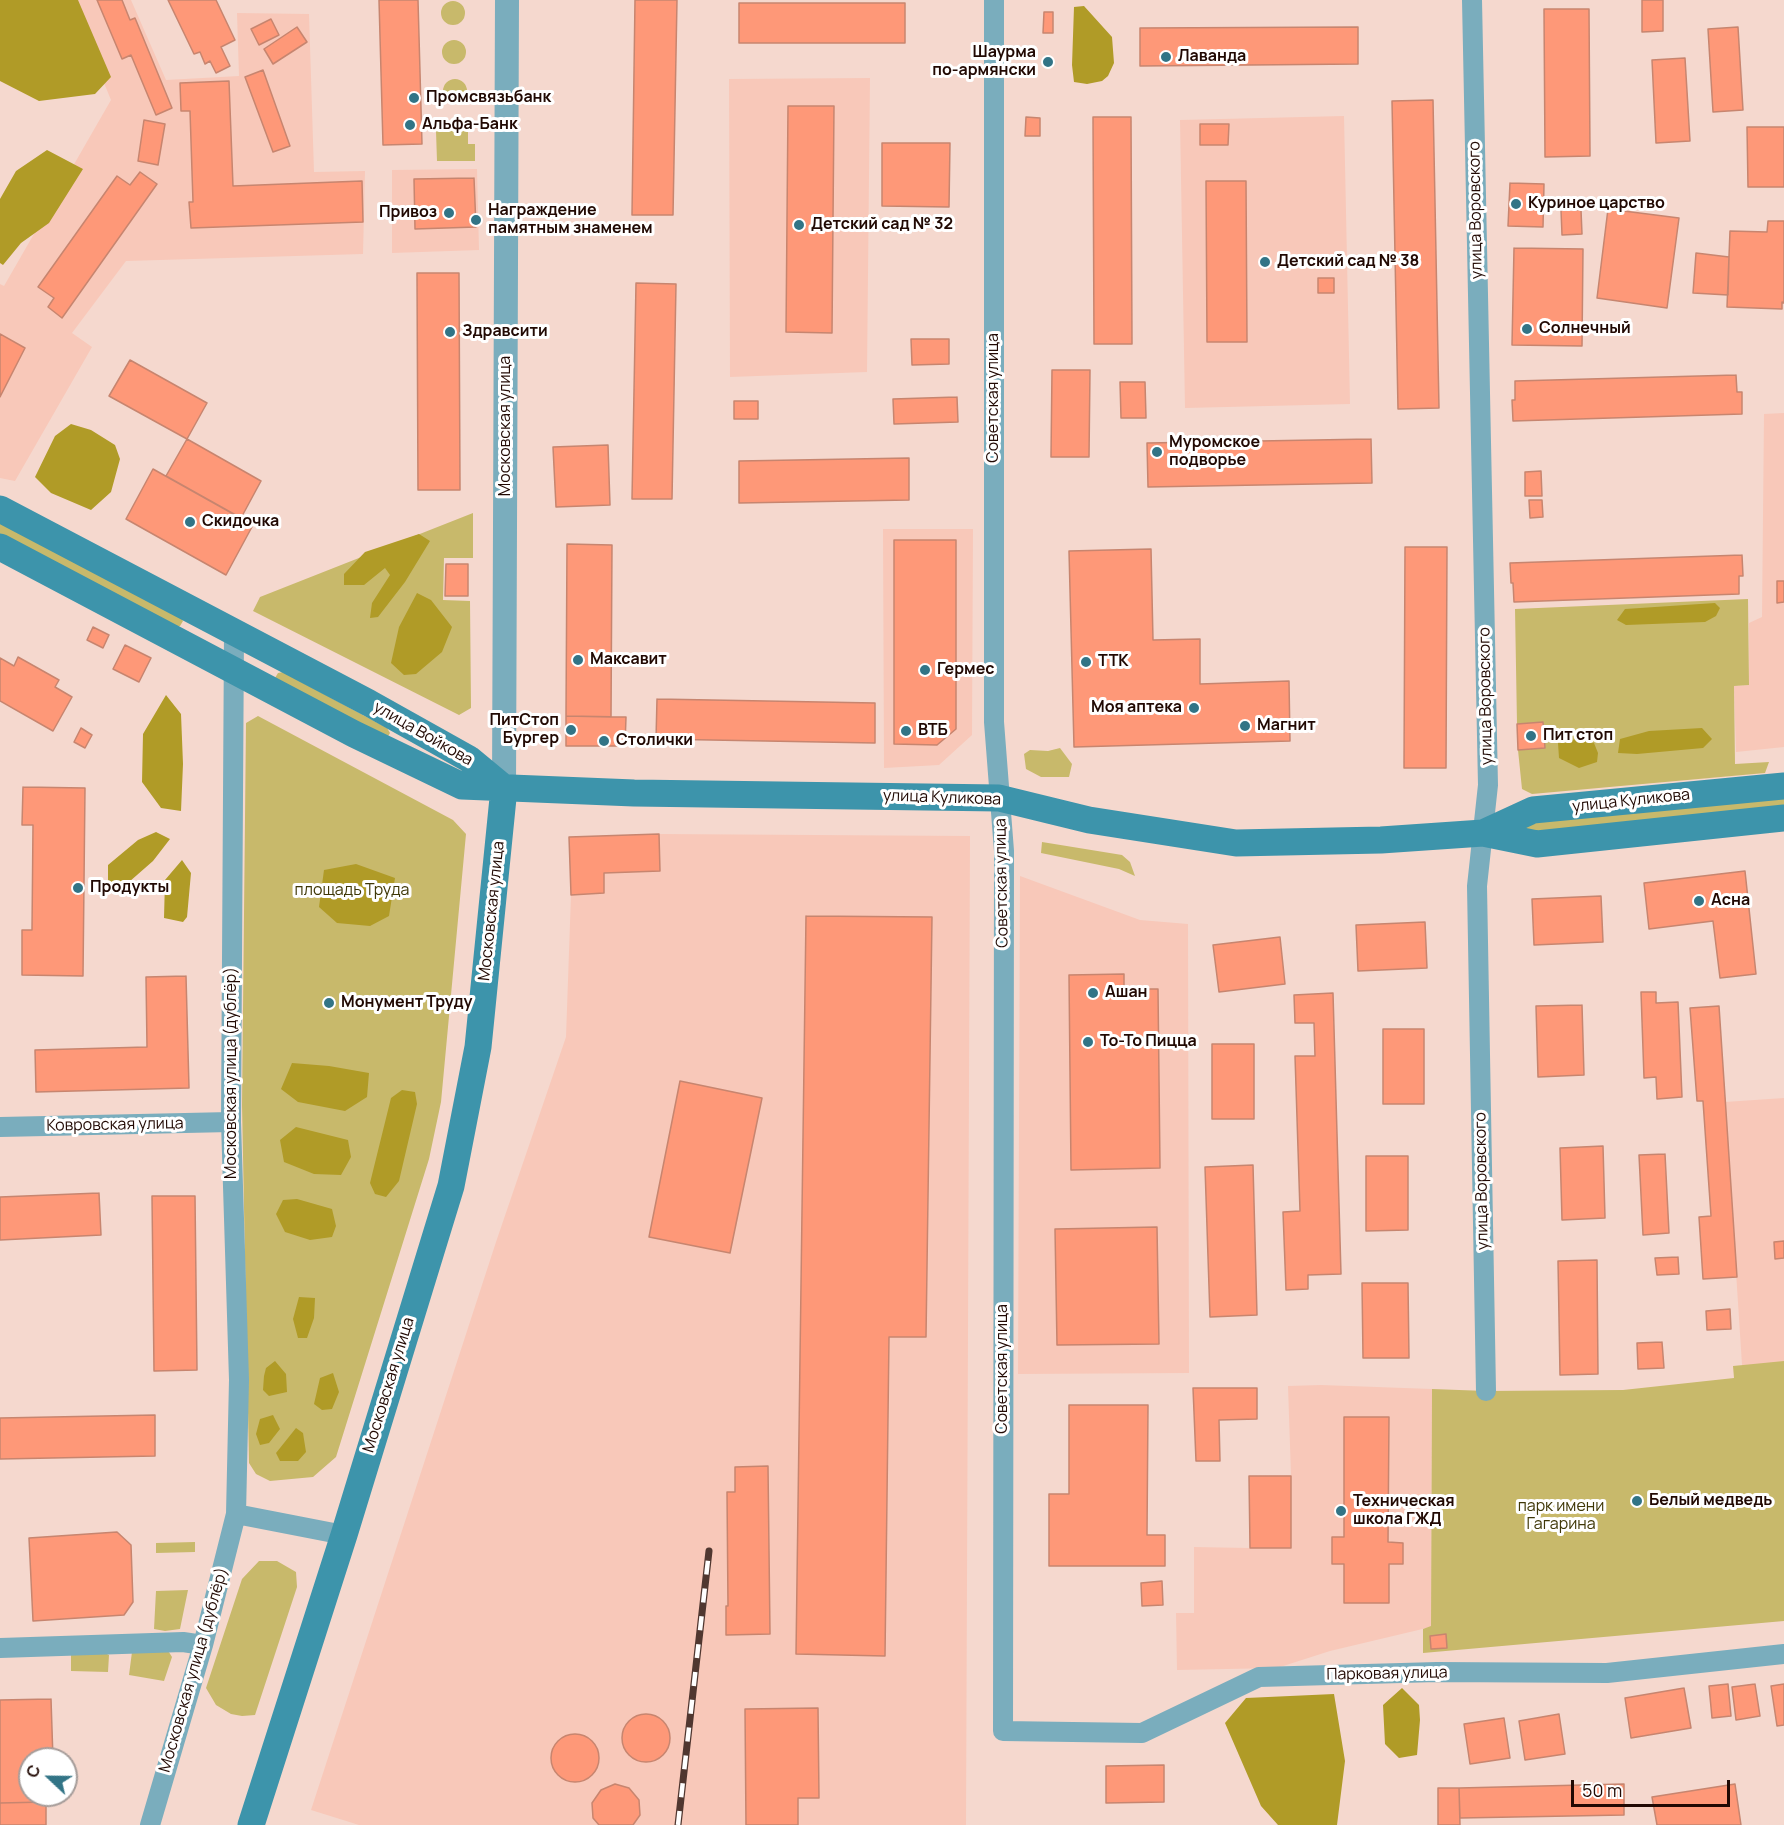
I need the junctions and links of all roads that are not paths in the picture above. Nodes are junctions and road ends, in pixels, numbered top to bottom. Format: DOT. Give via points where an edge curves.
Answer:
graph roads {
  1 [pos="507,0"];
  2 [pos="994,0"];
  3 [pos="1472,0"];
  4 [pos="0,508"];
  5 [pos="0,547"];
  6 [pos="234,632"];
  7 [pos="234,670"];
  8 [pos="1784,786"];
  9 [pos="504,788"];
  10 [pos="999,798"];
  11 [pos="1784,818"];
  12 [pos="1484,833"];
  13 [pos="231,1122"];
  14 [pos="0,1127"];
  15 [pos="1486,1391"];
  16 [pos="236,1514"];
  17 [pos="344,1535"];
  18 [pos="203,1646"];
  19 [pos="0,1648"];
  20 [pos="1784,1654"];
  21 [pos="1003,1731"];
  22 [pos="150,1825"];
  23 [pos="251,1825"];
  1 -- 9 [label="street, Московская улица"];
  2 -- 10 [label="street, Советская улица" via="994,722"];
  3 -- 12 [label="street, улица Воровского" via="1488,785"];
  4 -- 6 [label="main road, улица Войкова"];
  5 -- 7 [label="main road, улица Войкова"];
  6 -- 7 [label="street, Московская улица (дублёр)"];
  6 -- 9 [label="main road, улица Войкова" via="469,759"];
  7 -- 9 [label="main road, улица Войкова" via="462,786"];
  7 -- 13 [label="street, Московская улица (дублёр)"];
  8 -- 12 [label="main road, улица Куликова" via="1533,810"];
  9 -- 10 [label="main road, улица Куликова"];
  9 -- 17 [label="main road, Московская улица" via="478,1047 451,1186"];
  10 -- 12 [label="main road, улица Куликова" via="1089,820 1236,843"];
  10 -- 21 [label="street, Советская улица" via="1004,851"];
  11 -- 12 [label="main road, улица Куликова" via="1537,844"];
  12 -- 15 [label="street, улица Воровского" via="1477,886"];
  13 -- 14 [label="street, Ковровская улица"];
  13 -- 16 [label="street, Московская улица (дублёр)" via="239,1380"];
  16 -- 17 [label="street"];
  16 -- 18 [label="street, Московская улица (дублёр)"];
  17 -- 23 [label="main road, Московская улица"];
  18 -- 19 [label="street" via="183,1642"];
  18 -- 22 [label="street, Московская улица (дублёр)"];
  20 -- 21 [label="street, Парковая улица" via="1607,1673 1259,1677 1142,1733"];
}
